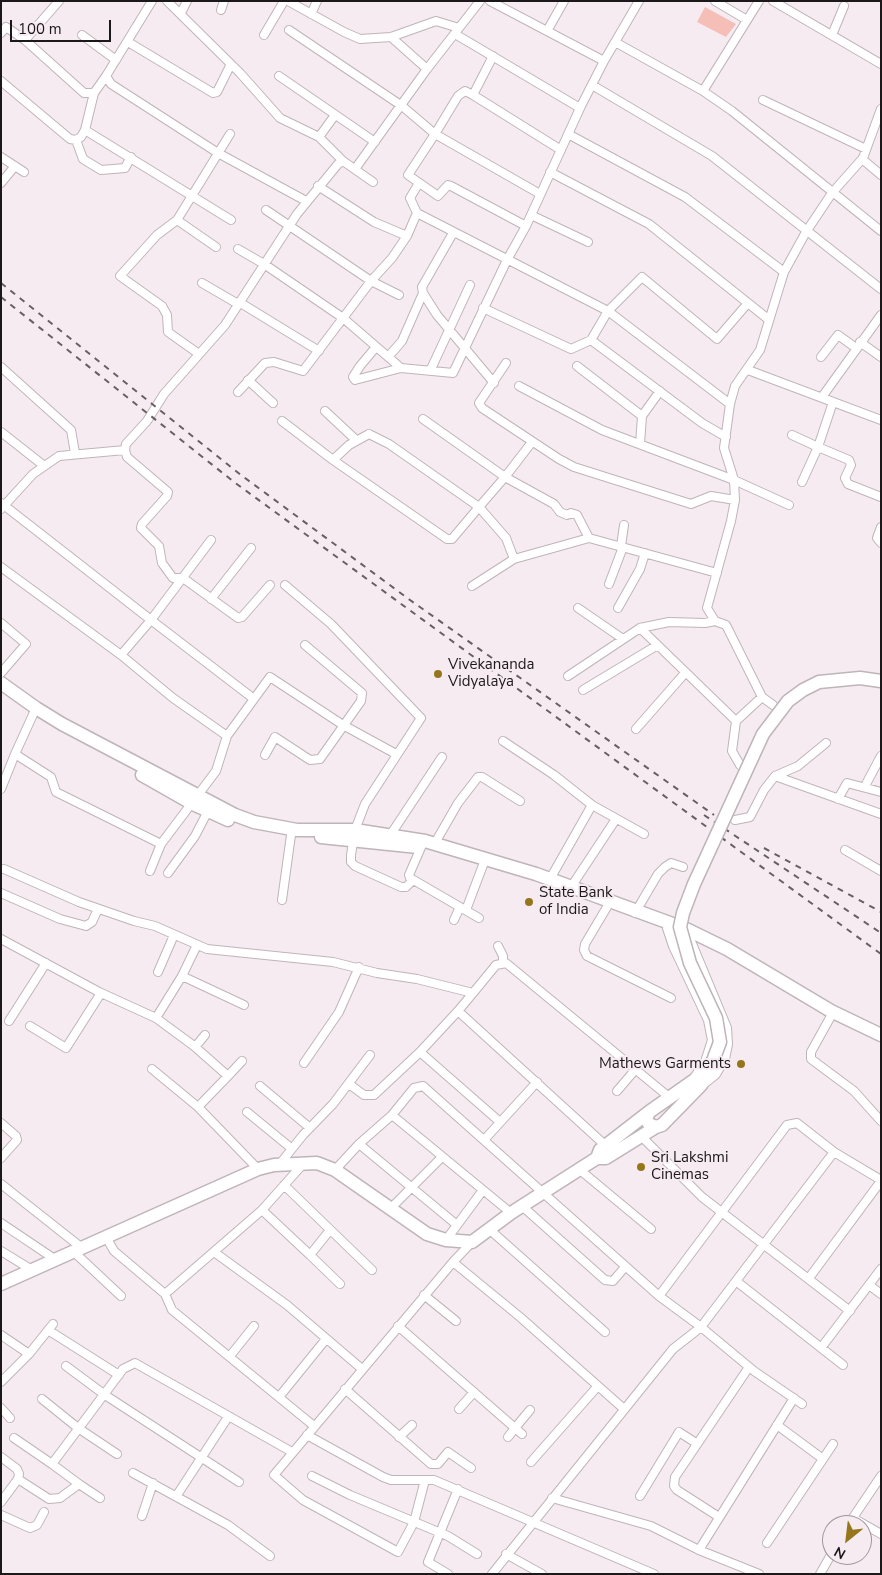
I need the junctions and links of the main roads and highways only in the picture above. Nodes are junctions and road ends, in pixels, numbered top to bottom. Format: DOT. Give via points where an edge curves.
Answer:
graph roads {
  1 [pos="881,681"];
  2 [pos="1,683"];
  3 [pos="1,692"];
  4 [pos="35,712"];
  5 [pos="196,800"];
  6 [pos="354,835"];
  7 [pos="427,844"];
  8 [pos="635,913"];
  9 [pos="881,1035"];
  10 [pos="881,1042"];
  11 [pos="698,1082"];
  12 [pos="649,1112"];
  13 [pos="656,1126"];
  14 [pos="597,1158"];
  15 [pos="2,1282"];
  1 -- 11 [label="main road, bridge" via="860,678 819,682 788,702 763,734 694,884 680,927 690,963 716,1018 720,1042 709,1069"];
  2 -- 4 [label="main road"];
  3 -- 4 [label="main road"];
  4 -- 5 [label="main road"];
  5 -- 6 [label="main road" via="254,822"];
  5 -- 6 [label="main road" via="208,811 250,829 291,835"];
  6 -- 7 [label="main road"];
  6 -- 7 [label="main road" via="391,834"];
  7 -- 8 [label="main road" via="607,907"];
  7 -- 8 [label="main road" via="550,879"];
  8 -- 9 [label="main road" via="686,929 727,949 831,1011"];
  8 -- 10 [label="main road" via="688,936"];
  11 -- 12 [label="main road"];
  11 -- 13 [label="main road" via="662,1125"];
  12 -- 13 [label="main road" via="646,1119"];
  12 -- 14 [label="main road" via="600,1150"];
  13 -- 14 [label="main road" via="606,1158"];
  14 -- 15 [label="main road" via="472,1242 446,1240 427,1234 335,1170 317,1163 258,1169"];
}
